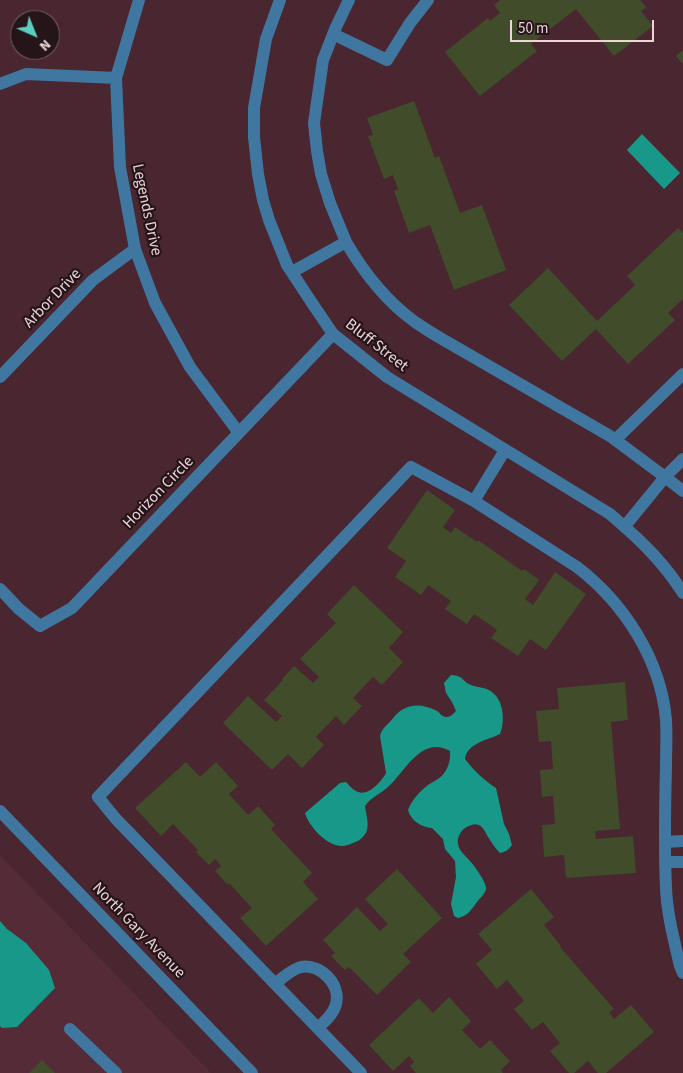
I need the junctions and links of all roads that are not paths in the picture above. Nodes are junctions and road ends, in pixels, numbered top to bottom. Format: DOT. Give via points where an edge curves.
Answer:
graph roads {
  1 [pos="139,0"];
  2 [pos="280,0"];
  3 [pos="349,0"];
  4 [pos="428,0"];
  5 [pos="334,34"];
  6 [pos="116,78"];
  7 [pos="0,84"];
  8 [pos="346,242"];
  9 [pos="135,249"];
  10 [pos="292,272"];
  11 [pos="333,334"];
  12 [pos="683,374"];
  13 [pos="0,378"];
  14 [pos="239,433"];
  15 [pos="615,440"];
  16 [pos="506,450"];
  17 [pos="683,459"];
  18 [pos="665,477"];
  19 [pos="683,491"];
  20 [pos="474,501"];
  21 [pos="625,526"];
  22 [pos="0,589"];
  23 [pos="683,593"];
  24 [pos="0,811"];
  25 [pos="683,841"];
  26 [pos="665,842"];
  27 [pos="665,862"];
  28 [pos="683,862"];
  29 [pos="683,973"];
  30 [pos="275,984"];
  31 [pos="318,1028"];
  32 [pos="70,1029"];
  33 [pos="116,1073"];
  34 [pos="252,1073"];
  35 [pos="361,1073"];
  1 -- 6 [label="street, Legends Drive"];
  2 -- 10 [label="street, Bluff Street" via="266,39 254,108 254,138 265,207"];
  3 -- 5 [label="street"];
  4 -- 5 [label="street" via="387,60"];
  5 -- 8 [label="street" via="324,60 314,123 321,174"];
  6 -- 7 [label="street" via="26,74"];
  6 -- 9 [label="street, Legends Drive" via="120,167"];
  8 -- 10 [label="street"];
  8 -- 15 [label="street" via="375,284 415,322"];
  9 -- 13 [label="street, Arbor Drive" via="93,280"];
  9 -- 14 [label="street, Legends Drive" via="155,303 190,367"];
  10 -- 11 [label="street, Bluff Street"];
  11 -- 14 [label="street, Horizon Circle"];
  11 -- 16 [label="street, Bluff Street" via="387,377"];
  12 -- 15 [label="street"];
  14 -- 22 [label="street, Horizon Circle" via="72,608 40,626"];
  15 -- 18 [label="street"];
  16 -- 20 [label="street"];
  16 -- 21 [label="street, Bluff Street"];
  17 -- 18 [label="street"];
  18 -- 19 [label="street"];
  18 -- 21 [label="street"];
  20 -- 26 [label="street" via="592,578 640,638 662,691 666,720"];
  20 -- 30 [label="street" via="411,467 98,796 116,819"];
  21 -- 23 [label="street, Bluff Street" via="654,554"];
  24 -- 34 [label="street, North Gary Avenue"];
  25 -- 26 [label="street"];
  26 -- 27 [label="street"];
  27 -- 28 [label="street"];
  27 -- 29 [label="street" via="667,908"];
  30 -- 31 [label="street"];
  30 -- 31 [label="street" via="300,967 310,967 327,976 334,985 335,1007"];
  31 -- 35 [label="street"];
  32 -- 33 [label="street"];
}
